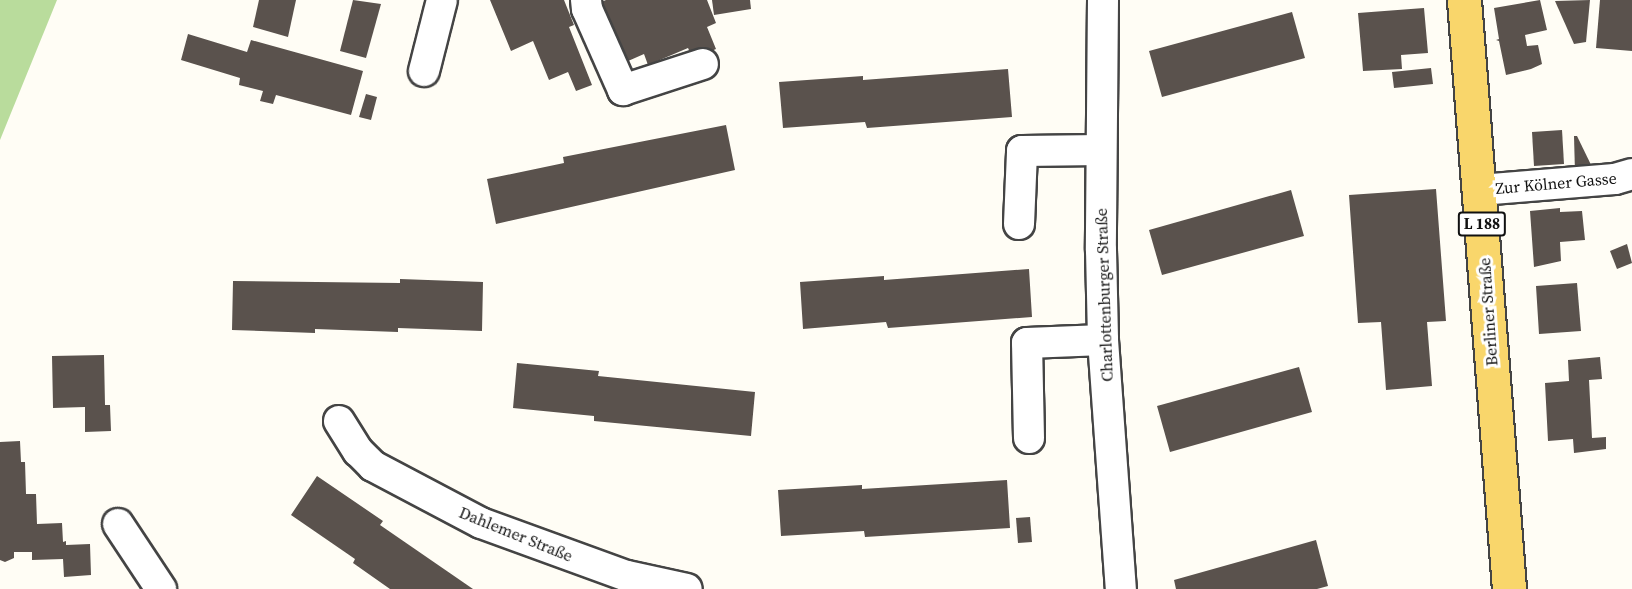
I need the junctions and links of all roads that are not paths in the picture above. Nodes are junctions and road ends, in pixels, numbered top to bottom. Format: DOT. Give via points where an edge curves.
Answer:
graph roads {
  1 [pos="442,0"];
  2 [pos="586,0"];
  3 [pos="1103,0"];
  4 [pos="1464,0"];
  5 [pos="703,64"];
  6 [pos="424,70"];
  7 [pos="1101,150"];
  8 [pos="1632,174"];
  9 [pos="1480,190"];
  10 [pos="1019,224"];
  11 [pos="1103,340"];
  12 [pos="339,421"];
  13 [pos="1029,438"];
  14 [pos="118,524"];
  15 [pos="161,589"];
  16 [pos="687,589"];
  17 [pos="1121,589"];
  18 [pos="1509,589"];
  1 -- 6 [label="street"];
  2 -- 5 [label="street" via="622,90"];
  3 -- 7 [label="street, Charlottenburger Straße"];
  4 -- 9 [label="main road, Berliner Straße / L 188"];
  7 -- 10 [label="street" via="1022,151"];
  7 -- 11 [label="street, Charlottenburger Straße"];
  8 -- 9 [label="street, Zur Kölner Gasse" via="1615,179"];
  9 -- 18 [label="main road, Berliner Straße / L 188"];
  11 -- 13 [label="street" via="1027,343"];
  11 -- 17 [label="street, Charlottenburger Straße"];
  12 -- 16 [label="street, Dahlemer Straße" via="373,466 482,523 627,576"];
  14 -- 15 [label="street"];
}
